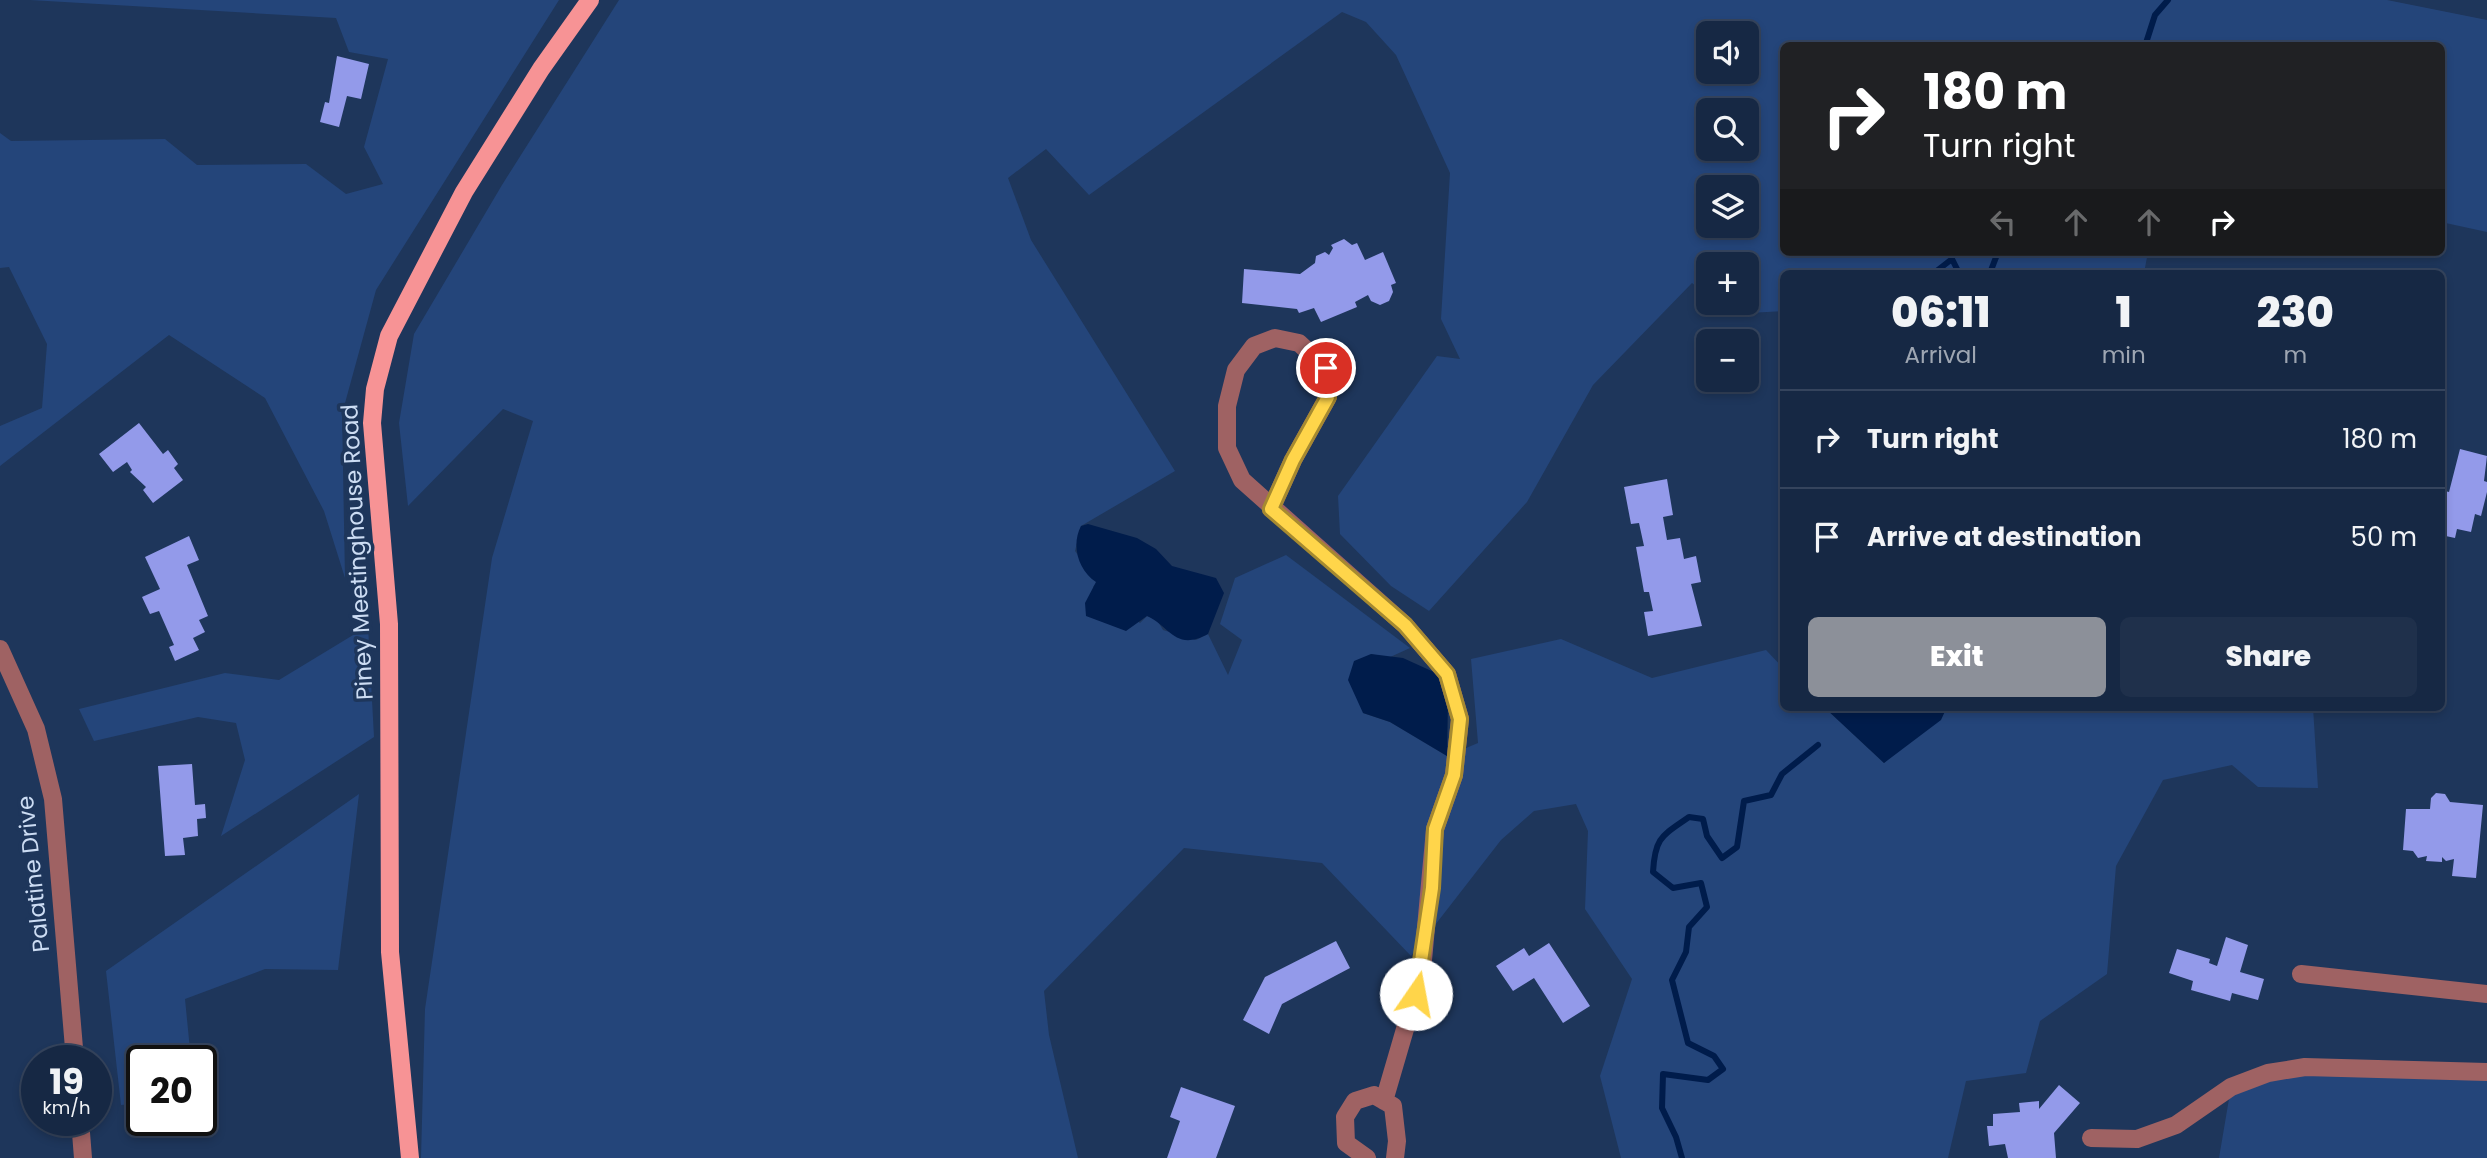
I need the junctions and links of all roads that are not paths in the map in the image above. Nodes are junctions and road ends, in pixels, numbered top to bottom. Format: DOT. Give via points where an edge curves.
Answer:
graph roads {
  1 [pos="590,0"];
  2 [pos="1271,509"];
  3 [pos="0,649"];
  4 [pos="2301,974"];
  5 [pos="2487,994"];
  6 [pos="74,1045"];
  7 [pos="2487,1072"];
  8 [pos="1384,1101"];
  9 [pos="81,1136"];
  10 [pos="2091,1138"];
  11 [pos="83,1158"];
  12 [pos="410,1158"];
  13 [pos="1367,1158"];
  14 [pos="1395,1158"];
  1 -- 12 [label="main road, Piney Meetinghouse Road" via="464,192 389,336 375,389 372,423 389,624 390,952"];
  2 -- 2 [label="street" via="1242,480 1227,448 1227,406 1236,370 1254,346 1275,338 1299,343 1326,368 1328,397"];
  2 -- 8 [label="street" via="1405,625 1447,674 1460,719 1454,775 1435,829 1422,971"];
  3 -- 6 [label="street, Palatine Drive" via="36,729 53,799"];
  4 -- 5 [label="street"];
  7 -- 10 [label="street" via="2305,1067 2268,1073 2231,1087 2176,1125 2137,1139"];
  8 -- 13 [label="street" via="1374,1096 1355,1101 1345,1117 1346,1143"];
  8 -- 14 [label="street" via="1392,1106"];
  9 -- 11 [label="street"];
}
